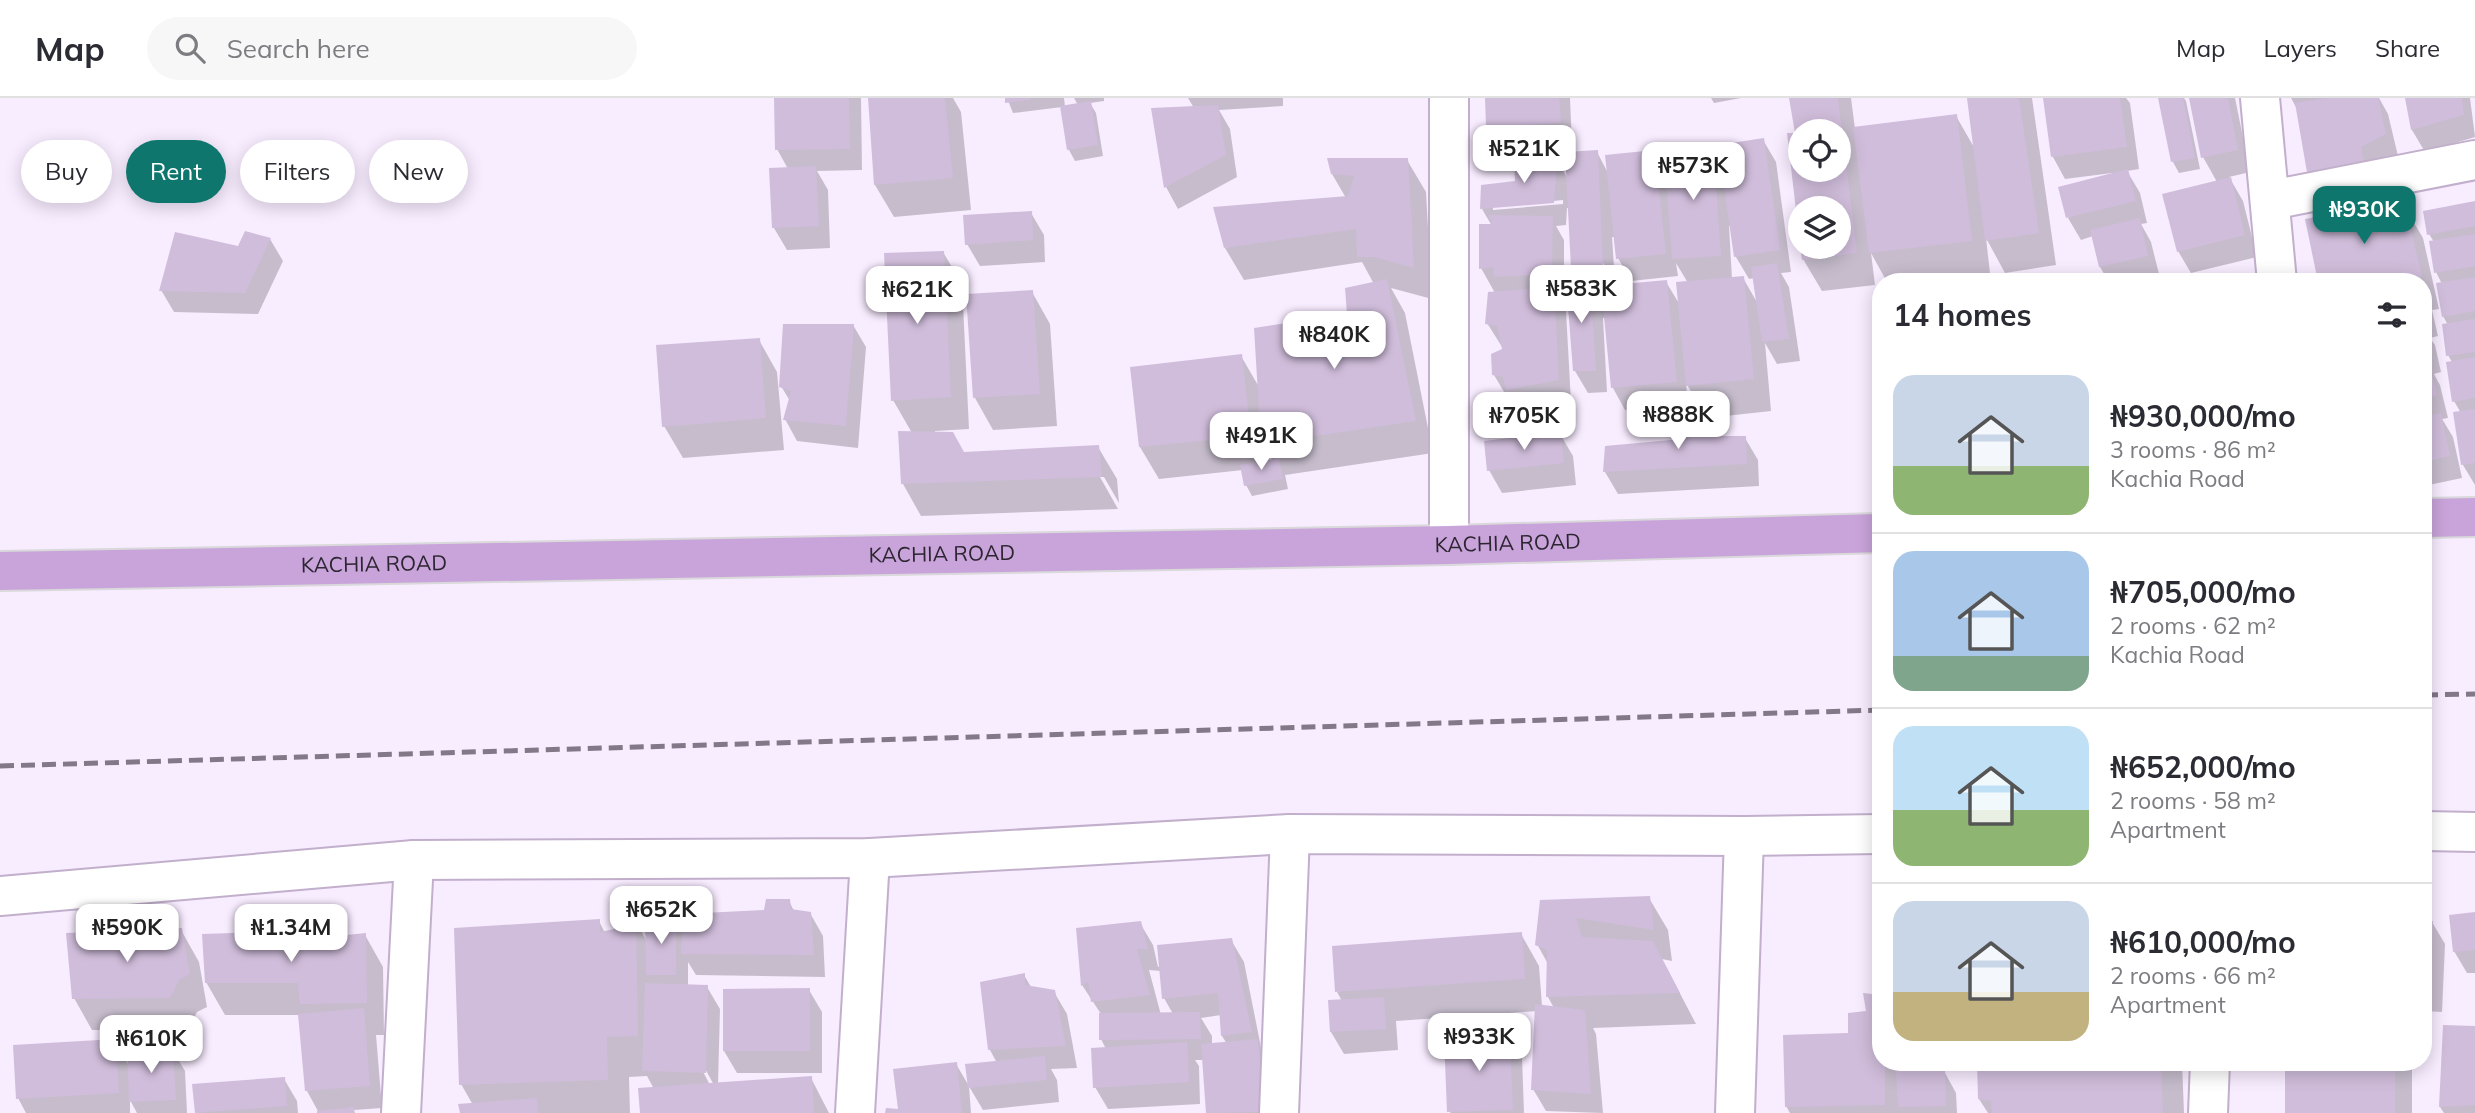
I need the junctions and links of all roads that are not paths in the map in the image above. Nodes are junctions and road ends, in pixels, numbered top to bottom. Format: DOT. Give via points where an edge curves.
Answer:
graph roads {
  1 [pos="1449,98"];
  2 [pos="2260,98"];
  3 [pos="2475,160"];
  4 [pos="2271,200"];
  5 [pos="2276,273"];
  6 [pos="2475,517"];
  7 [pos="2432,518"];
  8 [pos="1872,533"];
  9 [pos="1449,545"];
  10 [pos="0,571"];
  11 [pos="2432,831"];
  12 [pos="2475,832"];
  13 [pos="1290,834"];
  14 [pos="1872,834"];
  15 [pos="1744,836"];
  16 [pos="870,858"];
  17 [pos="414,860"];
  18 [pos="0,896"];
  19 [pos="2210,1071"];
  20 [pos="401,1113"];
  21 [pos="855,1113"];
  22 [pos="1279,1113"];
  23 [pos="1735,1113"];
  24 [pos="2208,1113"];
  1 -- 9 [label="street"];
  2 -- 4 [label="street"];
  3 -- 4 [label="street"];
  4 -- 5 [label="street"];
  6 -- 7 [label="main road"];
  8 -- 9 [label="main road, KACHIA ROAD"];
  9 -- 10 [label="main road, KACHIA ROAD"];
  11 -- 12 [label="street"];
  13 -- 15 [label="street"];
  13 -- 16 [label="street"];
  13 -- 22 [label="street"];
  14 -- 15 [label="street"];
  15 -- 23 [label="street"];
  16 -- 17 [label="street"];
  16 -- 21 [label="street"];
  17 -- 18 [label="street"];
  17 -- 20 [label="street"];
  19 -- 24 [label="street"];
}
